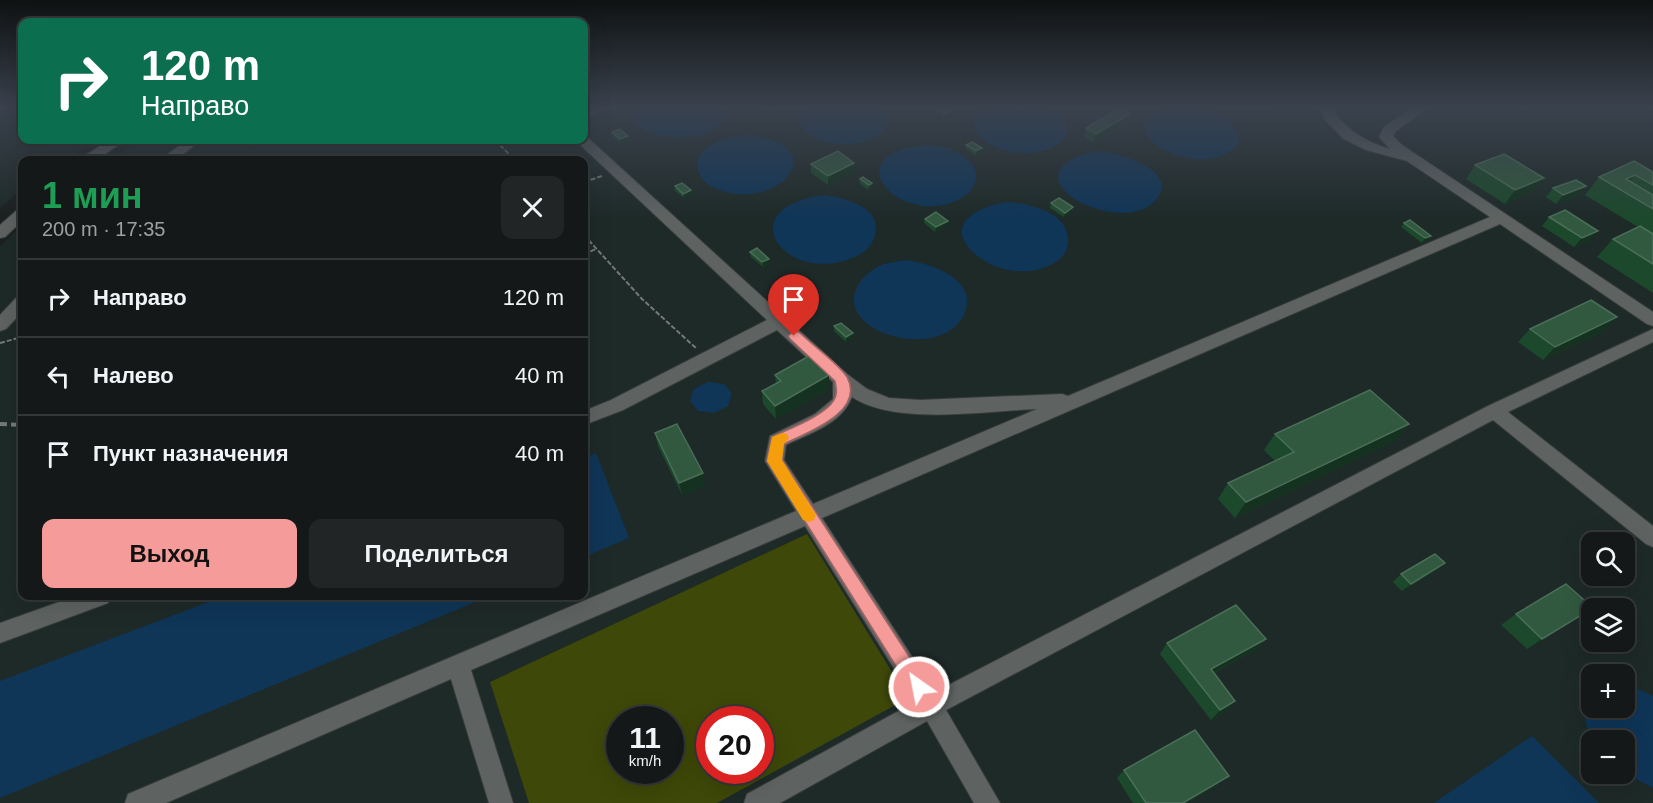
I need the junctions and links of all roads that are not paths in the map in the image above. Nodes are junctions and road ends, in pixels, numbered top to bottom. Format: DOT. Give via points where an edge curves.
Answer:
graph roads {
  1 [pos="111,144"];
  2 [pos="189,144"];
  3 [pos="587,144"];
  4 [pos="1362,144"];
  5 [pos="1393,144"];
  6 [pos="94,156"];
  7 [pos="173,156"];
  8 [pos="1410,158"];
  9 [pos="18,217"];
  10 [pos="1501,218"];
  11 [pos="0,233"];
  12 [pos="18,306"];
  13 [pos="1653,320"];
  14 [pos="779,321"];
  15 [pos="0,325"];
  16 [pos="1653,335"];
  17 [pos="841,379"];
  18 [pos="1073,400"];
  19 [pos="1494,411"];
  20 [pos="588,416"];
  21 [pos="807,514"];
  22 [pos="1653,538"];
  23 [pos="90,600"];
  24 [pos="0,633"];
  25 [pos="458,664"];
  26 [pos="931,706"];
  27 [pos="137,803"];
  28 [pos="501,803"];
  29 [pos="756,803"];
  30 [pos="988,803"];
  1 -- 6 [label="lane"];
  2 -- 7 [label="lane"];
  3 -- 14 [label="lane"];
  4 -- 8 [label="lane"];
  5 -- 8 [label="lane"];
  8 -- 10 [label="lane"];
  9 -- 11 [label="lane"];
  10 -- 13 [label="lane"];
  10 -- 18 [label="lane"];
  12 -- 15 [label="lane"];
  14 -- 17 [label="lane"];
  14 -- 20 [label="lane"];
  16 -- 19 [label="lane"];
  17 -- 18 [label="lane" via="861,394 888,405"];
  17 -- 21 [label="lane" via="841,403 824,418 777,441 774,461"];
  18 -- 21 [label="lane"];
  19 -- 22 [label="lane"];
  19 -- 26 [label="lane"];
  21 -- 25 [label="lane"];
  21 -- 26 [label="lane"];
  23 -- 24 [label="lane"];
  25 -- 27 [label="lane"];
  25 -- 28 [label="lane"];
  26 -- 29 [label="lane"];
  26 -- 30 [label="lane"];
}
